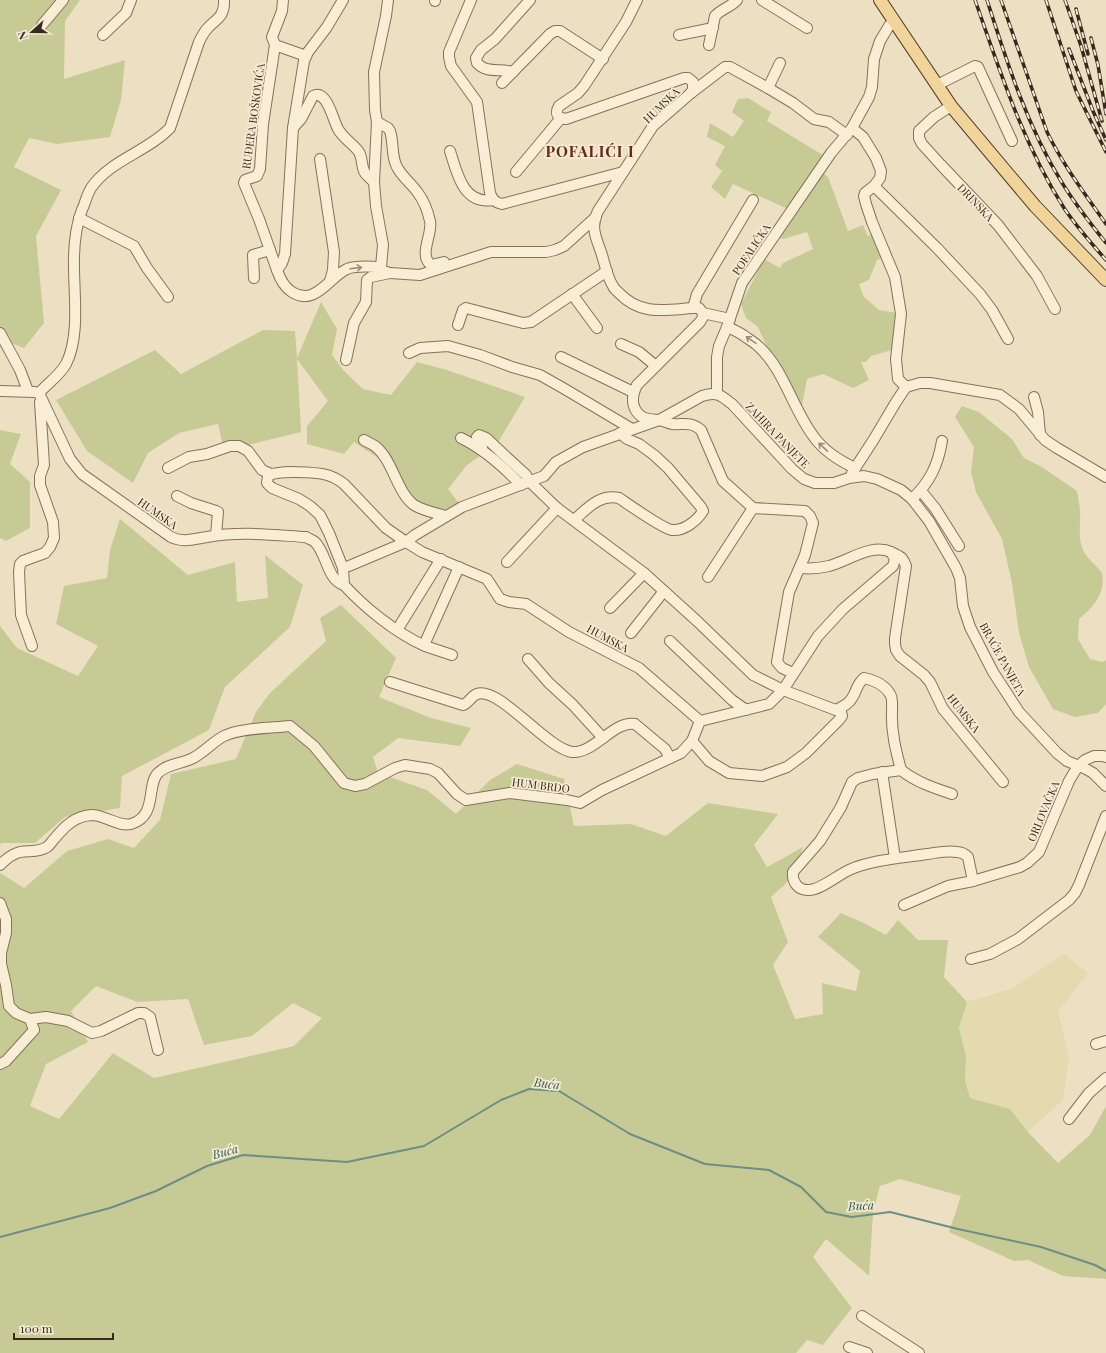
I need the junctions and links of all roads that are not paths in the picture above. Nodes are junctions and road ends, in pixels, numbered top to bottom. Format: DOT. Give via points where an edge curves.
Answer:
graph roads {
  1 [pos="63,0"];
  2 [pos="131,0"];
  3 [pos="224,0"];
  4 [pos="283,0"];
  5 [pos="343,0"];
  6 [pos="388,0"];
  7 [pos="471,0"];
  8 [pos="530,0"];
  9 [pos="637,0"];
  10 [pos="737,0"];
  11 [pos="762,0"];
  12 [pos="880,0"];
  13 [pos="894,22"];
  14 [pos="42,25"];
  15 [pos="713,28"];
  16 [pos="807,28"];
  17 [pos="103,35"];
  18 [pos="679,35"];
  19 [pos="709,45"];
  20 [pos="275,46"];
  21 [pos="306,56"];
  22 [pos="602,59"];
  23 [pos="780,63"];
  24 [pos="513,72"];
  25 [pos="502,83"];
  26 [pos="937,85"];
  27 [pos="768,88"];
  28 [pos="691,93"];
  29 [pos="951,106"];
  30 [pos="561,118"];
  31 [pos="377,122"];
  32 [pos="293,128"];
  33 [pos="849,131"];
  34 [pos="1012,141"];
  35 [pos="450,151"];
  36 [pos="320,159"];
  37 [pos="516,172"];
  38 [pos="623,172"];
  39 [pos="374,182"];
  40 [pos="874,186"];
  41 [pos="493,200"];
  42 [pos="753,200"];
  43 [pos="596,217"];
  44 [pos="79,218"];
  45 [pos="270,250"];
  46 [pos="460,261"];
  47 [pos="381,267"];
  48 [pos="277,270"];
  49 [pos="607,271"];
  50 [pos="390,273"];
  51 [pos="254,278"];
  52 [pos="1106,280"];
  53 [pos="330,281"];
  54 [pos="572,294"];
  55 [pos="168,297"];
  56 [pos="693,308"];
  57 [pos="1055,309"];
  58 [pos="703,312"];
  59 [pos="728,323"];
  60 [pos="458,325"];
  61 [pos="597,328"];
  62 [pos="0,333"];
  63 [pos="1008,339"];
  64 [pos="621,344"];
  65 [pos="409,353"];
  66 [pos="561,357"];
  67 [pos="346,360"];
  68 [pos="656,366"];
  69 [pos="906,387"];
  70 [pos="0,391"];
  71 [pos="28,391"];
  72 [pos="633,392"];
  73 [pos="39,394"];
  74 [pos="717,394"];
  75 [pos="1034,397"];
  76 [pos="659,420"];
  77 [pos="632,429"];
  78 [pos="620,433"];
  79 [pos="1040,435"];
  80 [pos="461,438"];
  81 [pos="364,440"];
  82 [pos="942,441"];
  83 [pos="482,450"];
  84 [pos="168,468"];
  85 [pos="855,468"];
  86 [pos="270,474"];
  87 [pos="1106,477"];
  88 [pos="849,478"];
  89 [pos="525,483"];
  90 [pos="921,491"];
  91 [pos="177,496"];
  92 [pos="912,499"];
  93 [pos="557,508"];
  94 [pos="753,508"];
  95 [pos="446,516"];
  96 [pos="574,520"];
  97 [pos="216,536"];
  98 [pos="406,542"];
  99 [pos="959,546"];
  100 [pos="891,552"];
  101 [pos="441,560"];
  102 [pos="507,562"];
  103 [pos="349,566"];
  104 [pos="459,567"];
  105 [pos="801,568"];
  106 [pos="644,573"];
  107 [pos="708,577"];
  108 [pos="344,585"];
  109 [pos="664,591"];
  110 [pos="610,608"];
  111 [pos="397,630"];
  112 [pos="631,633"];
  113 [pos="670,641"];
  114 [pos="424,645"];
  115 [pos="32,646"];
  116 [pos="452,655"];
  117 [pos="528,659"];
  118 [pos="793,673"];
  119 [pos="390,682"];
  120 [pos="783,690"];
  121 [pos="746,710"];
  122 [pos="836,710"];
  123 [pos="700,721"];
  124 [pos="603,738"];
  125 [pos="692,742"];
  126 [pos="1106,757"];
  127 [pos="670,758"];
  128 [pos="1078,766"];
  129 [pos="901,770"];
  130 [pos="882,772"];
  131 [pos="1003,782"];
  132 [pos="1106,786"];
  133 [pos="952,794"];
  134 [pos="1106,816"];
  135 [pos="895,858"];
  136 [pos="0,865"];
  137 [pos="973,881"];
  138 [pos="0,903"];
  139 [pos="904,905"];
  140 [pos="971,959"];
  141 [pos="30,1019"];
  142 [pos="158,1050"];
  143 [pos="0,1064"];
  144 [pos="1106,1078"];
  145 [pos="1069,1119"];
  146 [pos="862,1316"];
  147 [pos="849,1347"];
  148 [pos="867,1353"];
  149 [pos="919,1353"];
  1 -- 14 [label="street"];
  2 -- 17 [label="street" via="126,13"];
  3 -- 44 [label="street" via="221,14 199,42 170,128 161,138 110,168 99,178 90,189"];
  4 -- 20 [label="street" via="282,11 272,37"];
  5 -- 21 [label="street"];
  6 -- 31 [label="street" via="374,72"];
  7 -- 41 [label="street" via="449,57 451,66 477,102"];
  8 -- 24 [label="street" via="476,58 477,63 483,68"];
  9 -- 22 [label="street"];
  10 -- 15 [label="street" via="717,14"];
  11 -- 16 [label="street"];
  12 -- 13 [label="main road"];
  13 -- 26 [label="main road"];
  13 -- 33 [label="street, POFALIĆKA" via="880,41 874,59 869,97"];
  15 -- 18 [label="street"];
  15 -- 19 [label="street"];
  20 -- 21 [label="street"];
  20 -- 45 [label="street, RUĐERA BOŠKOVIĆA" via="259,173 244,183"];
  21 -- 32 [label="street"];
  22 -- 24 [label="street" via="560,31 555,31"];
  22 -- 30 [label="street" via="578,93 559,106 557,112"];
  23 -- 27 [label="street"];
  24 -- 25 [label="street"];
  26 -- 29 [label="main road"];
  26 -- 34 [label="street" via="975,66 978,67"];
  27 -- 28 [label="street" via="727,66"];
  27 -- 33 [label="street" via="814,119 829,122"];
  28 -- 30 [label="street, HUMSKA" via="693,82 684,78 566,119"];
  28 -- 38 [label="street, HUMSKA" via="653,126"];
  29 -- 52 [label="main road" via="1035,206"];
  29 -- 57 [label="street, DRINSKA" via="919,131 922,144 998,225 1037,276"];
  30 -- 37 [label="street"];
  31 -- 39 [label="street"];
  31 -- 46 [label="street" via="390,131 397,168 419,193 425,205 431,226 426,258 432,265"];
  32 -- 39 [label="street" via="301,119 313,96 321,96 326,101 338,129 358,152 364,172"];
  32 -- 48 [label="street" via="285,254"];
  33 -- 40 [label="street" via="863,137 876,158 881,171 880,178"];
  33 -- 59 [label="street, POFALIĆKA" via="742,282"];
  35 -- 41 [label="street" via="464,188 479,200"];
  36 -- 53 [label="street" via="334,252"];
  38 -- 41 [label="street" via="502,204"];
  38 -- 43 [label="street, HUMSKA"];
  39 -- 47 [label="street" via="383,245"];
  40 -- 63 [label="street" via="980,294"];
  40 -- 69 [label="street" via="864,196 895,277 901,314 896,359 898,379"];
  42 -- 56 [label="street" via="697,294"];
  43 -- 46 [label="street" via="564,246 555,250 496,251"];
  43 -- 49 [label="street" via="595,233"];
  44 -- 55 [label="street" via="134,246"];
  44 -- 73 [label="street" via="74,257 73,338 66,364"];
  45 -- 48 [label="street, RUĐERA BOŠKOVIĆA"];
  45 -- 51 [label="street" via="253,255"];
  46 -- 50 [label="street" via="425,274"];
  47 -- 50 [label="street" via="383,271"];
  53 -- 47 [label="street, RUĐERA BOŠKOVIĆA, one-way" via="348,269"];
  48 -- 53 [label="street, RUĐERA BOŠKOVIĆA" via="286,288 298,296 319,292"];
  49 -- 54 [label="street"];
  49 -- 56 [label="street" via="613,286 623,298 642,309 657,311"];
  50 -- 67 [label="street" via="367,280 366,302 354,323"];
  54 -- 60 [label="street" via="531,322 523,323 466,308"];
  54 -- 61 [label="street"];
  56 -- 58 [label="street" via="699,308"];
  58 -- 59 [label="street"];
  58 -- 68 [label="street" via="700,322"];
  59 -- 74 [label="street, POFALIĆKA" via="717,357"];
  85 -- 59 [label="street, one-way" via="842,462 814,438 772,362 759,346"];
  62 -- 71 [label="street"];
  64 -- 68 [label="street" via="639,352"];
  65 -- 77 [label="street" via="420,348 448,346 540,375"];
  66 -- 72 [label="street"];
  68 -- 72 [label="street"];
  69 -- 79 [label="street" via="930,383 1000,395 1019,409"];
  69 -- 85 [label="street"];
  70 -- 71 [label="street"];
  71 -- 73 [label="street"];
  72 -- 76 [label="street" via="633,405 637,412 644,418"];
  73 -- 97 [label="street, HUMSKA" via="70,459 82,474 178,541"];
  73 -- 115 [label="street" via="44,465 40,485 53,522 54,538 45,553 20,564 20,615"];
  74 -- 76 [label="street" via="702,396"];
  74 -- 88 [label="street, ZAHIRA PANJETE" via="733,405 792,469 804,478 822,484"];
  75 -- 79 [label="street"];
  76 -- 77 [label="street"];
  76 -- 94 [label="street" via="672,424 690,424 702,430 723,481"];
  77 -- 78 [label="street"];
  78 -- 89 [label="street" via="583,447 556,462 544,476"];
  78 -- 96 [label="street" via="639,444 668,468 703,512 691,524 672,530 612,496 594,502"];
  79 -- 87 [label="street"];
  80 -- 83 [label="street"];
  81 -- 95 [label="street" via="375,446 384,456 405,495 413,504"];
  82 -- 90 [label="street" via="932,475"];
  83 -- 89 [label="street"];
  83 -- 89 [label="street" via="477,437 479,435 486,438 526,475"];
  84 -- 86 [label="street" via="189,457 239,446 248,451 262,470"];
  85 -- 88 [label="street"];
  86 -- 98 [label="street, HUMSKA" via="310,472 336,478 386,528"];
  86 -- 108 [label="street" via="266,479 272,488 299,499 320,515 330,533 343,568"];
  88 -- 92 [label="street, ZAHIRA PANJETE" via="864,476 878,479 901,490"];
  89 -- 93 [label="street"];
  89 -- 95 [label="street" via="473,502"];
  90 -- 92 [label="street"];
  90 -- 99 [label="street"];
  91 -- 97 [label="street" via="218,512"];
  92 -- 128 [label="street, BRAĆE PANJETA" via="929,521 956,568 970,627 993,672 1019,712 1046,742 1067,761"];
  93 -- 96 [label="street"];
  93 -- 102 [label="street"];
  94 -- 105 [label="street" via="806,511 813,523"];
  94 -- 107 [label="street"];
  95 -- 98 [label="street"];
  96 -- 106 [label="street"];
  97 -- 108 [label="street, HUMSKA" via="242,533 306,538 315,542 335,580"];
  98 -- 101 [label="street, HUMSKA"];
  98 -- 103 [label="street"];
  100 -- 105 [label="street" via="868,551 828,566"];
  100 -- 118 [label="street" via="895,560 892,566 842,609 818,636"];
  100 -- 131 [label="street, HUMSKA" via="900,555 906,566 895,638 896,650 930,682 943,708"];
  101 -- 104 [label="street, HUMSKA"];
  101 -- 111 [label="street"];
  104 -- 114 [label="street"];
  104 -- 123 [label="street, HUMSKA" via="487,579 500,599 526,604 569,632 639,668"];
  105 -- 118 [label="street" via="789,592 777,662 782,668"];
  106 -- 109 [label="street"];
  106 -- 110 [label="street"];
  108 -- 111 [label="street, HUMSKA" via="364,606"];
  109 -- 112 [label="street, HUMSKA"];
  109 -- 120 [label="street" via="753,675"];
  111 -- 114 [label="street, HUMSKA"];
  113 -- 121 [label="street" via="732,700"];
  114 -- 116 [label="street, HUMSKA"];
  117 -- 124 [label="street"];
  118 -- 120 [label="street"];
  119 -- 124 [label="street" via="463,706 478,693 498,699 556,745 571,752 585,749"];
  120 -- 121 [label="street" via="769,704"];
  120 -- 122 [label="street"];
  121 -- 123 [label="street"];
  122 -- 125 [label="street" via="841,712 840,720 806,753 788,767 762,776 729,773 709,761"];
  122 -- 129 [label="street" via="852,699 858,683 864,678 881,685 890,694 892,737"];
  123 -- 125 [label="street, HUM BRDO"];
  124 -- 127 [label="street" via="622,726 635,724 666,749"];
  125 -- 127 [label="street, HUM BRDO" via="682,753"];
  126 -- 128 [label="street" via="1094,756"];
  127 -- 136 [label="street, HUM BRDO" via="580,803 510,793 466,800 438,773 430,769 405,765 365,784 355,786 344,783 314,746 290,726 241,732 225,736 192,759 159,772 146,812 131,824 94,815 82,816 68,823 46,847 35,852 11,855"];
  128 -- 132 [label="street" via="1093,774"];
  128 -- 137 [label="street, ORLOVAČKA" via="1035,857 1020,867"];
  129 -- 130 [label="street"];
  129 -- 133 [label="street" via="924,784"];
  130 -- 135 [label="street"];
  130 -- 135 [label="street" via="852,782 841,807 820,840 793,872 792,878 801,889 809,891 850,870"];
  134 -- 140 [label="street" via="1080,885 1069,900 1018,939 990,954"];
  135 -- 137 [label="street" via="958,852 968,857"];
  137 -- 139 [label="street, ORLOVAČKA" via="948,886"];
  138 -- 141 [label="street" via="6,919 1,964 9,1006 16,1013"];
  141 -- 142 [label="street" via="46,1017 68,1021 92,1032 101,1031 138,1013 144,1013 150,1017"];
  141 -- 143 [label="street" via="34,1030 6,1061"];
  144 -- 145 [label="street" via="1089,1093"];
  146 -- 149 [label="street"];
  147 -- 148 [label="street"];
}
